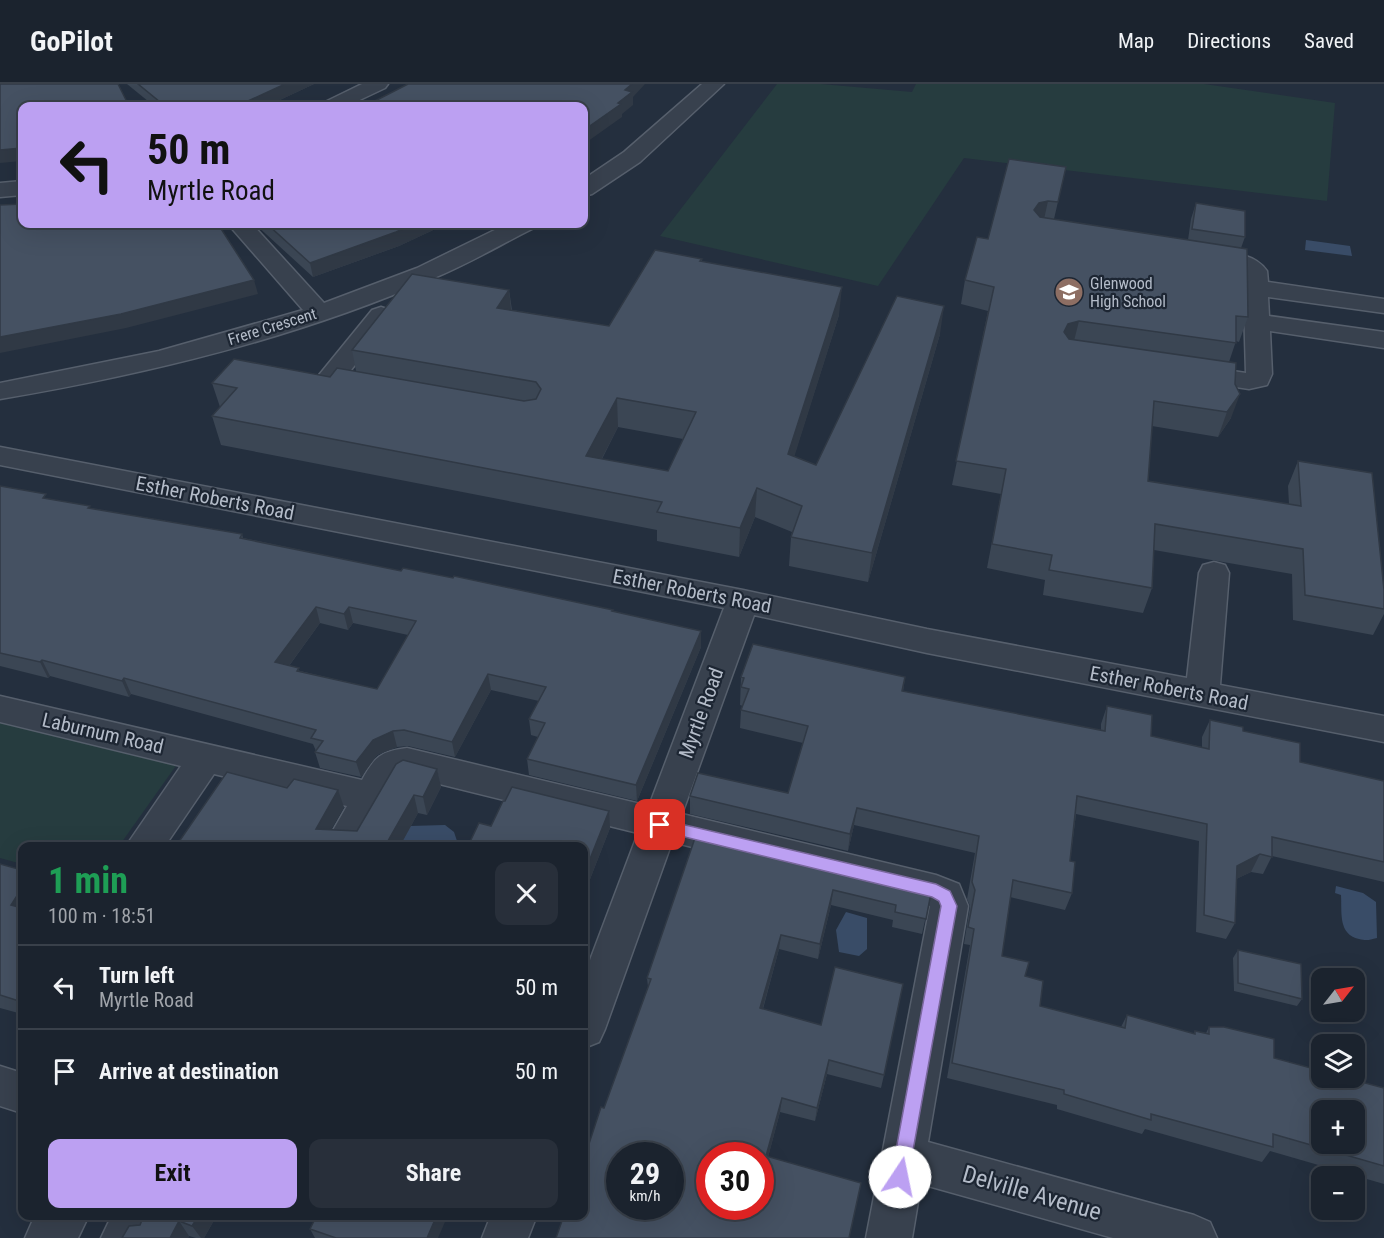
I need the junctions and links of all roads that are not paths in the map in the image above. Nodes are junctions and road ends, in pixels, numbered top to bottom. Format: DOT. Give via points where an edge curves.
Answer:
graph roads {
  1 [pos="378,84"];
  2 [pos="714,84"];
  3 [pos="340,102"];
  4 [pos="588,186"];
  5 [pos="18,188"];
  6 [pos="0,190"];
  7 [pos="244,228"];
  8 [pos="516,228"];
  9 [pos="1182,254"];
  10 [pos="407,280"];
  11 [pos="1256,288"];
  12 [pos="1384,306"];
  13 [pos="318,312"];
  14 [pos="1258,322"];
  15 [pos="1384,339"];
  16 [pos="1167,369"];
  17 [pos="2,391"];
  18 [pos="388,395"];
  19 [pos="0,456"];
  20 [pos="1214,573"];
  21 [pos="743,601"];
  22 [pos="1202,694"];
  23 [pos="0,709"];
  24 [pos="1384,729"];
  25 [pos="206,757"];
  26 [pos="371,797"];
  27 [pos="660,825"];
  28 [pos="148,842"];
  29 [pos="345,842"];
  30 [pos="588,1018"];
  31 [pos="0,1086"];
  32 [pos="18,1092"];
  33 [pos="904,1157"];
  34 [pos="63,1220"];
  35 [pos="134,1220"];
  36 [pos="512,1220"];
  37 [pos="48,1238"];
  38 [pos="124,1238"];
  39 [pos="505,1238"];
  40 [pos="889,1238"];
  41 [pos="1194,1238"];
  1 -- 3 [label="street"];
  2 -- 4 [label="street" via="632,157"];
  5 -- 6 [label="street"];
  7 -- 13 [label="street"];
  8 -- 10 [label="street, Frere Crescent"];
  9 -- 11 [label="street" via="1247,265 1255,271"];
  10 -- 13 [label="street, Frere Crescent"];
  10 -- 18 [label="street" via="330,381 335,386"];
  11 -- 12 [label="street"];
  11 -- 14 [label="street"];
  13 -- 17 [label="street, Frere Crescent" via="157,359"];
  14 -- 15 [label="street"];
  14 -- 16 [label="street" via="1258,379"];
  19 -- 21 [label="street, Esther Roberts Road"];
  20 -- 22 [label="street"];
  21 -- 22 [label="street, Esther Roberts Road"];
  21 -- 27 [label="street, Myrtle Road"];
  22 -- 24 [label="street, Esther Roberts Road"];
  23 -- 25 [label="street, Laburnum Road"];
  25 -- 26 [label="street, Laburnum Road"];
  25 -- 28 [label="street"];
  26 -- 27 [label="street" via="391,765 407,762"];
  26 -- 29 [label="street"];
  27 -- 30 [label="street, Myrtle Road"];
  27 -- 33 [label="street" via="945,896 949,906"];
  31 -- 32 [label="street"];
  33 -- 40 [label="street"];
  33 -- 41 [label="street, Delville Avenue"];
  34 -- 37 [label="street"];
  35 -- 38 [label="street"];
  36 -- 39 [label="street"];
}
